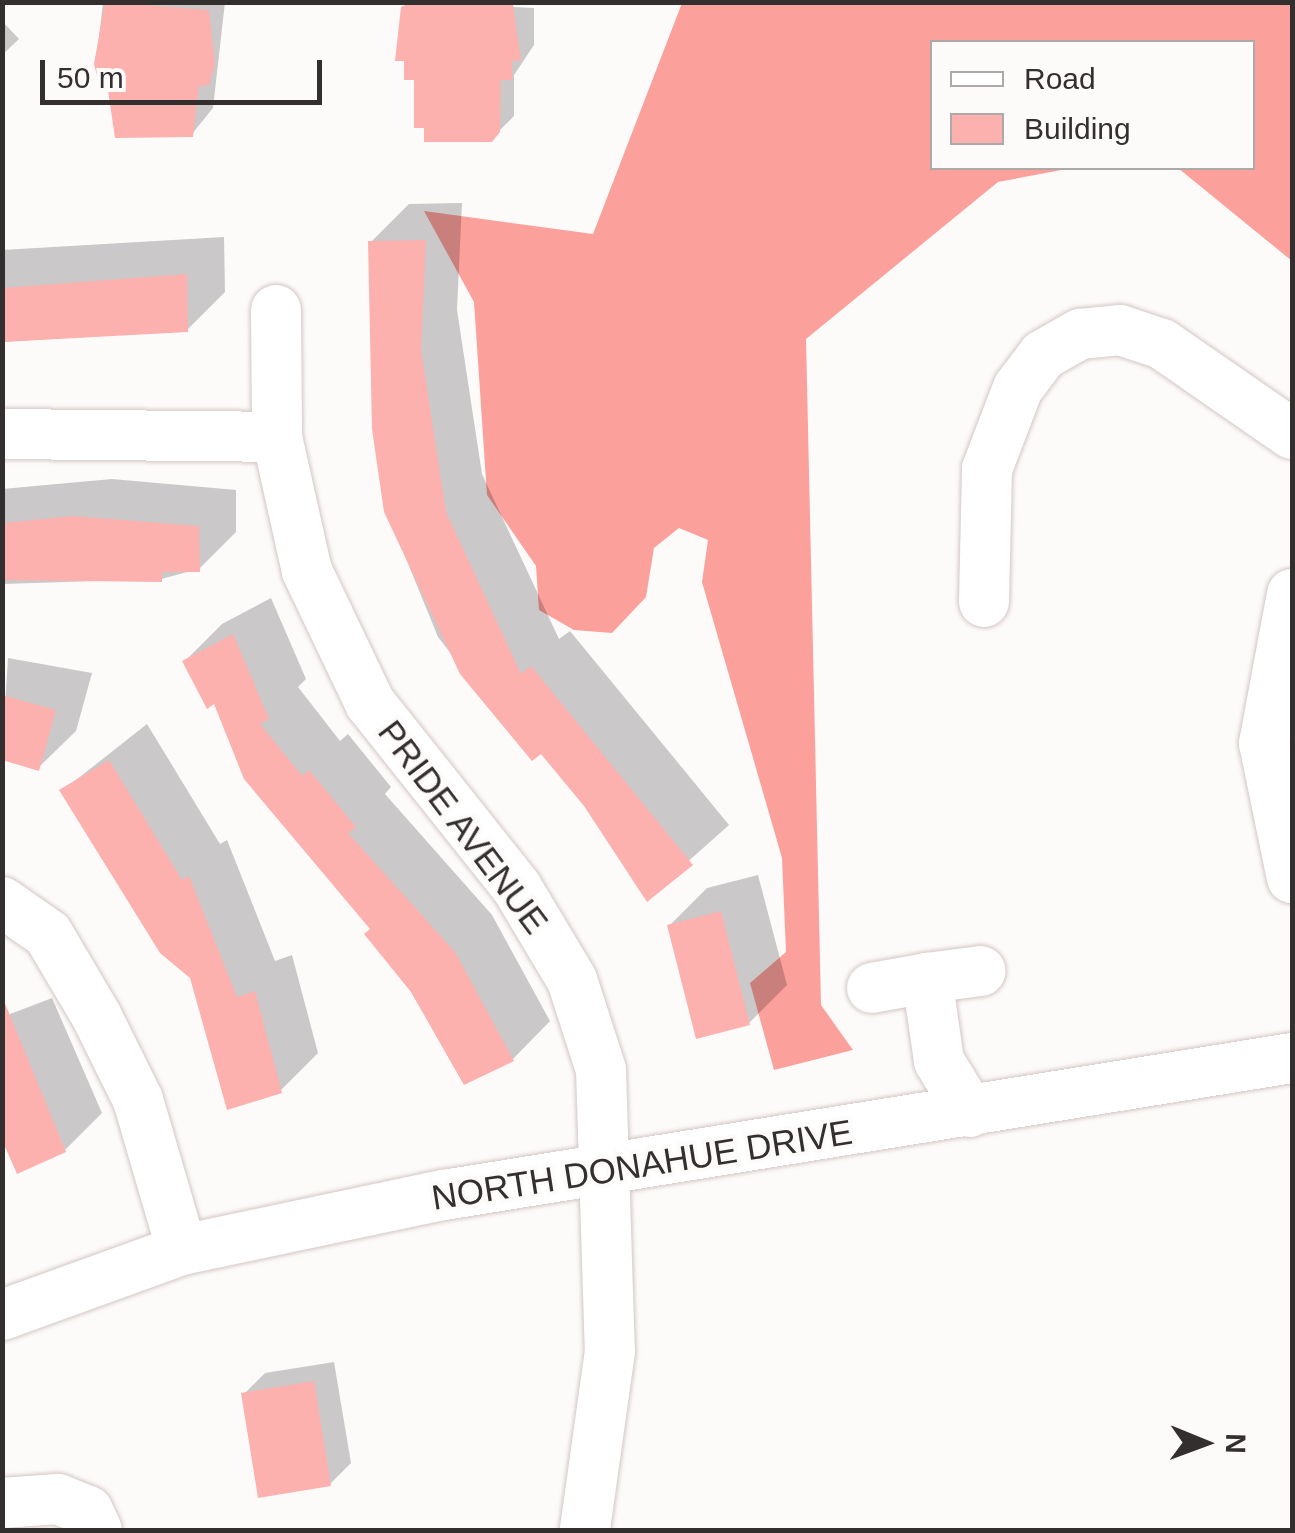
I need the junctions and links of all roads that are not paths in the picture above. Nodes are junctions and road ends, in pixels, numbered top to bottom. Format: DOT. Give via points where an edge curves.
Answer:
graph roads {
  1 [pos="276,310"];
  2 [pos="2,434"];
  3 [pos="1292,434"];
  4 [pos="278,437"];
  5 [pos="1292,594"];
  6 [pos="984,602"];
  7 [pos="1278,740"];
  8 [pos="1292,889"];
  9 [pos="2,902"];
  10 [pos="981,971"];
  11 [pos="927,978"];
  12 [pos="872,988"];
  13 [pos="1292,1058"];
  14 [pos="970,1112"];
  15 [pos="610,1167"];
  16 [pos="182,1250"];
  17 [pos="2,1315"];
  18 [pos="2,1503"];
  19 [pos="96,1530"];
  20 [pos="584,1530"];
  1 -- 4 [label="street, PRIDE AVENUE"];
  2 -- 4 [label="street"];
  3 -- 6 [label="street" via="1162,344 1120,330 1080,334 1043,355 1018,388 986,469"];
  4 -- 15 [label="street, PRIDE AVENUE" via="306,572 370,703 518,888 572,980 600,1070"];
  5 -- 7 [label="street"];
  7 -- 8 [label="street"];
  9 -- 16 [label="street" via="48,934 97,1017 138,1100"];
  10 -- 11 [label="street"];
  11 -- 12 [label="street"];
  11 -- 14 [label="street" via="938,1060"];
  13 -- 14 [label="street, NORTH DONAHUE DRIVE"];
  14 -- 15 [label="street, NORTH DONAHUE DRIVE"];
  15 -- 16 [label="street, NORTH DONAHUE DRIVE"];
  15 -- 20 [label="street, PRIDE AVENUE" via="610,1351"];
  16 -- 17 [label="street, NORTH DONAHUE DRIVE"];
  18 -- 19 [label="street" via="58,1499 88,1510"];
}
